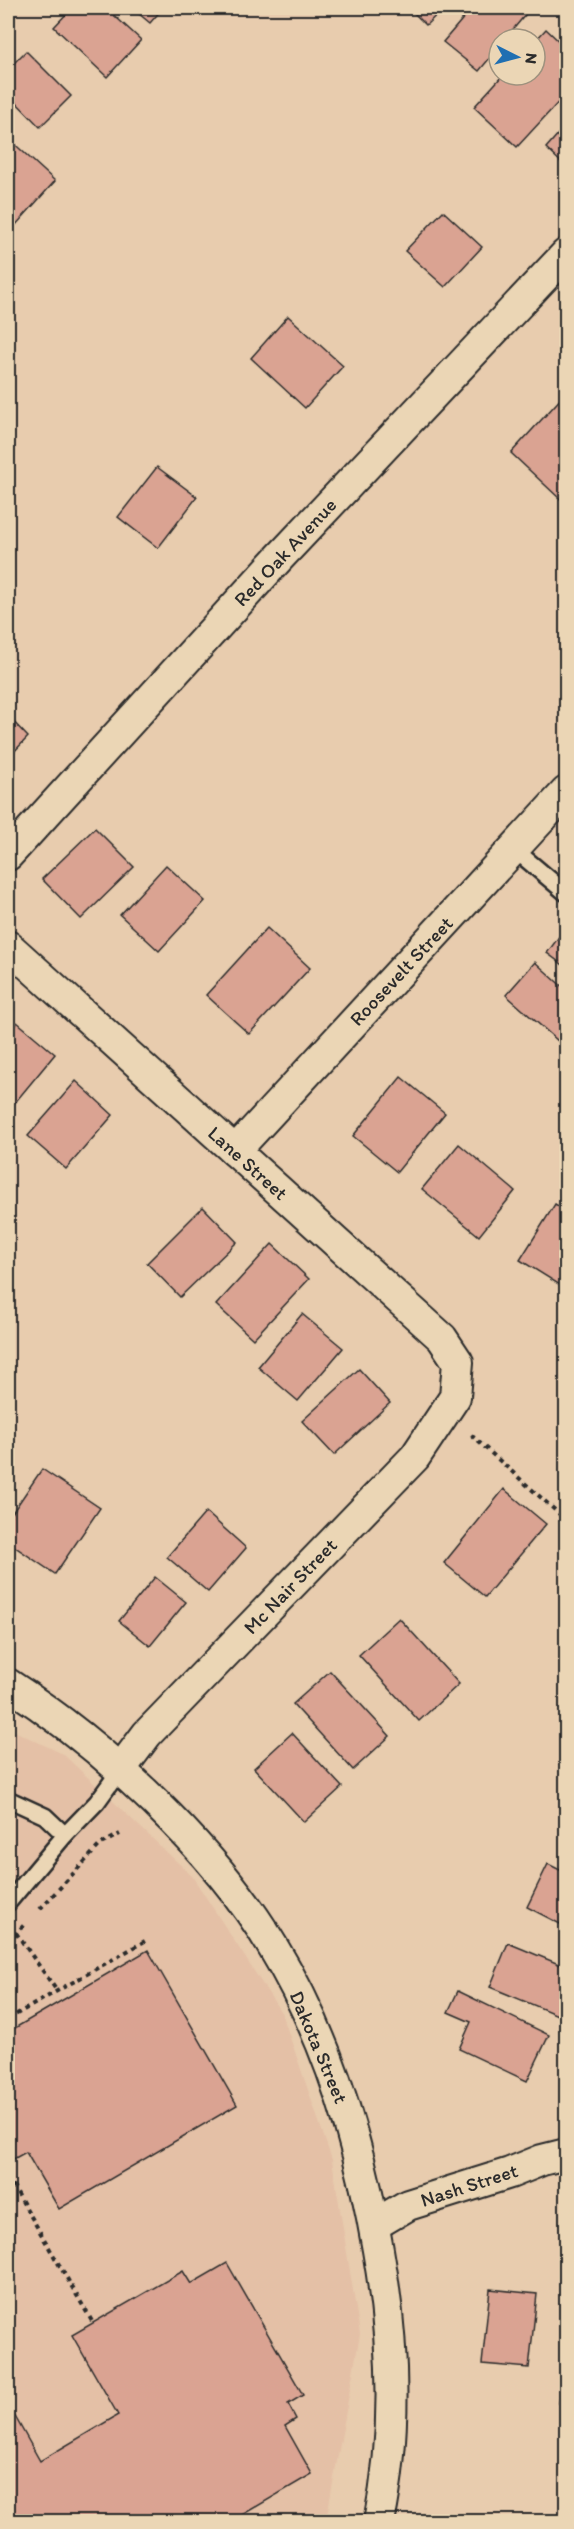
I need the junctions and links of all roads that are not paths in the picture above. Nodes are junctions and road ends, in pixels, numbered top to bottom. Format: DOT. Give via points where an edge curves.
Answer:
graph roads {
  1 [pos="567,254"];
  2 [pos="567,792"];
  3 [pos="514,849"];
  4 [pos="8,855"];
  5 [pos="567,894"];
  6 [pos="8,946"];
  7 [pos="235,1151"];
  8 [pos="455,1397"];
  9 [pos="8,1684"];
  10 [pos="120,1770"];
  11 [pos="8,1799"];
  12 [pos="65,1835"];
  13 [pos="8,1903"];
  14 [pos="567,2154"];
  15 [pos="374,2225"];
  16 [pos="379,2522"];
  1 -- 4 [label="street, Red Oak Avenue" via="271,567"];
  2 -- 3 [label="street, Roosevelt Street"];
  3 -- 5 [label="lane"];
  3 -- 7 [label="street, Roosevelt Street"];
  6 -- 7 [label="street, Lane Street"];
  7 -- 8 [label="street, Lane Street" via="442,1338 458,1362"];
  8 -- 10 [label="street, Mc Nair Street" via="415,1457 147,1734"];
  9 -- 10 [label="street, Dakota Street"];
  10 -- 12 [label="lane" via="97,1802"];
  10 -- 15 [label="street, Dakota Street" via="224,1875 273,1947 305,2008 341,2094 361,2159"];
  11 -- 12 [label="lane" via="45,1816"];
  12 -- 13 [label="lane"];
  14 -- 15 [label="street, Nash Street" via="408,2205"];
  15 -- 16 [label="street, Dakota Street" via="392,2358 386,2486"];
}
